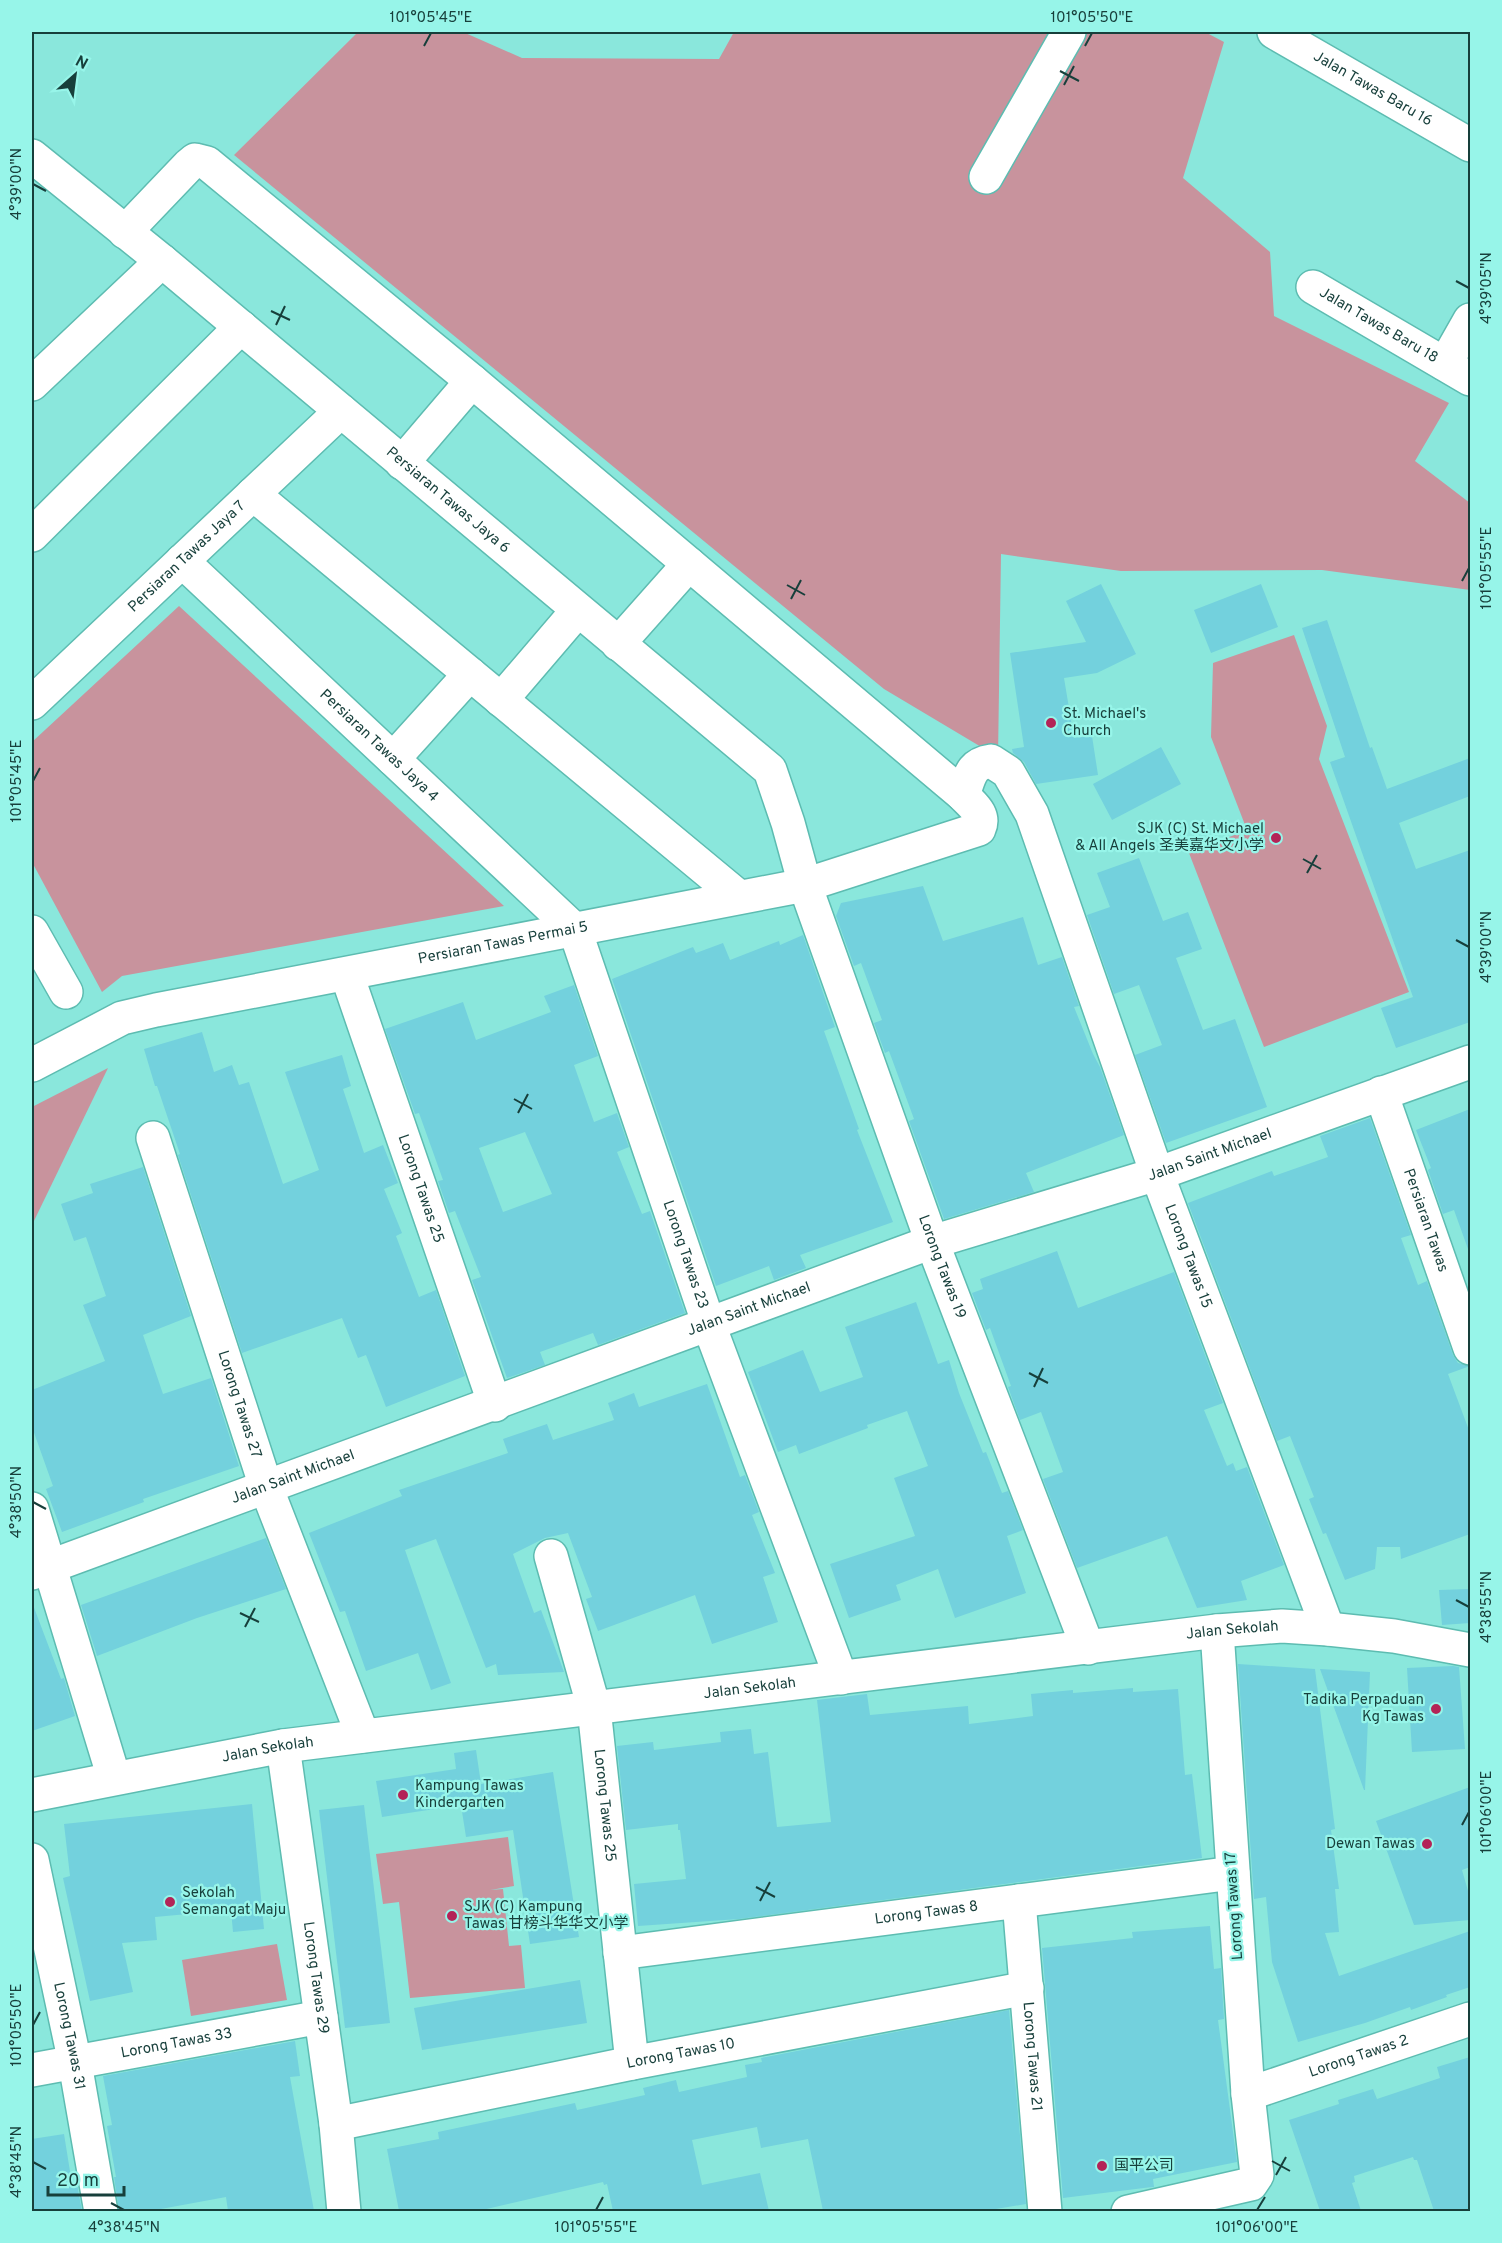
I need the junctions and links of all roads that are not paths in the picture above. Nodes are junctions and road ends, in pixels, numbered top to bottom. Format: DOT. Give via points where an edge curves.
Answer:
graph roads {
  1 [pos="1069,32"];
  2 [pos="1284,34"];
  3 [pos="1470,145"];
  4 [pos="32,156"];
  5 [pos="986,177"];
  6 [pos="125,232"];
  7 [pos="162,261"];
  8 [pos="1313,287"];
  9 [pos="1470,320"];
  10 [pos="241,327"];
  11 [pos="1458,371"];
  12 [pos="472,381"];
  13 [pos="32,384"];
  14 [pos="341,411"];
  15 [pos="402,463"];
  16 [pos="253,494"];
  17 [pos="32,535"];
  18 [pos="182,561"];
  19 [pos="689,564"];
  20 [pos="578,610"];
  21 [pos="618,644"];
  22 [pos="470,674"];
  23 [pos="501,700"];
  24 [pos="32,703"];
  25 [pos="393,759"];
  26 [pos="963,795"];
  27 [pos="805,885"];
  28 [pos="739,897"];
  29 [pos="575,930"];
  30 [pos="32,932"];
  31 [pos="347,975"];
  32 [pos="66,992"];
  33 [pos="1470,1062"];
  34 [pos="32,1065"];
  35 [pos="1381,1093"];
  36 [pos="153,1138"];
  37 [pos="1157,1174"];
  38 [pos="932,1242"];
  39 [pos="709,1325"];
  40 [pos="1470,1348"];
  41 [pos="495,1405"];
  42 [pos="266,1487"];
  43 [pos="32,1509"];
  44 [pos="551,1556"];
  45 [pos="40,1570"];
  46 [pos="1328,1629"];
  47 [pos="1217,1631"];
  48 [pos="1088,1648"];
  49 [pos="1470,1650"];
  50 [pos="841,1678"];
  51 [pos="594,1708"];
  52 [pos="363,1736"];
  53 [pos="283,1746"];
  54 [pos="114,1778"];
  55 [pos="32,1795"];
  56 [pos="32,1860"];
  57 [pos="1233,1873"];
  58 [pos="1019,1901"];
  59 [pos="620,1953"];
  60 [pos="1027,1988"];
  61 [pos="321,2017"];
  62 [pos="1470,2019"];
  63 [pos="632,2062"];
  64 [pos="75,2063"];
  65 [pos="32,2070"];
  66 [pos="1248,2094"];
  67 [pos="336,2124"];
  68 [pos="1142,2210"];
  69 [pos="101,2211"];
  70 [pos="344,2211"];
  71 [pos="1045,2211"];
  1 -- 5 [label="street"];
  2 -- 3 [label="street, Jalan Tawas Baru 16"];
  4 -- 6 [label="street, Persiaran Tawas Jaya 6"];
  6 -- 7 [label="street, Persiaran Tawas Jaya 6"];
  6 -- 12 [label="street" via="189,165 195,160 207,163"];
  7 -- 10 [label="street, Persiaran Tawas Jaya 6"];
  7 -- 13 [label="street"];
  8 -- 11 [label="street, Jalan Tawas Baru 18"];
  9 -- 11 [label="street, Jalan Tawas Baru 18"];
  10 -- 14 [label="street, Persiaran Tawas Jaya 6"];
  10 -- 17 [label="street"];
  12 -- 15 [label="street"];
  12 -- 19 [label="street"];
  14 -- 15 [label="street, Persiaran Tawas Jaya 6"];
  14 -- 16 [label="street, Persiaran Tawas Jaya 7"];
  15 -- 20 [label="street, Persiaran Tawas Jaya 6"];
  16 -- 18 [label="street, Persiaran Tawas Jaya 7"];
  16 -- 22 [label="street"];
  18 -- 24 [label="street, Persiaran Tawas Jaya 7"];
  18 -- 25 [label="street, Persiaran Tawas Jaya 4"];
  19 -- 21 [label="street"];
  19 -- 26 [label="street"];
  20 -- 21 [label="street, Persiaran Tawas Jaya 6"];
  20 -- 23 [label="street"];
  21 -- 27 [label="street, Persiaran Tawas Jaya 6" via="770,770"];
  22 -- 23 [label="street"];
  22 -- 25 [label="street"];
  23 -- 28 [label="street"];
  25 -- 29 [label="street, Persiaran Tawas Jaya 4"];
  26 -- 27 [label="street, Persiaran Tawas Permai 5" via="978,811 982,823 979,829"];
  26 -- 37 [label="street, Lorong Tawas 15" via="974,768 991,761 1008,772 1032,814"];
  27 -- 28 [label="street, Persiaran Tawas Permai 5"];
  27 -- 38 [label="street, Lorong Tawas 19"];
  28 -- 29 [label="street, Persiaran Tawas Permai 5"];
  29 -- 31 [label="street, Persiaran Tawas Permai 5"];
  29 -- 39 [label="street, Lorong Tawas 23"];
  30 -- 32 [label="street"];
  31 -- 34 [label="street, Persiaran Tawas Permai 5" via="122,1018"];
  31 -- 41 [label="street, Lorong Tawas 25"];
  33 -- 35 [label="street, Jalan Saint Michael"];
  35 -- 37 [label="street, Jalan Saint Michael"];
  35 -- 40 [label="street, Persiaran Tawas"];
  36 -- 42 [label="street, Lorong Tawas 27"];
  37 -- 38 [label="street, Jalan Saint Michael"];
  37 -- 46 [label="street, Lorong Tawas 15"];
  38 -- 39 [label="street, Jalan Saint Michael"];
  38 -- 48 [label="street, Lorong Tawas 19"];
  39 -- 41 [label="street, Jalan Saint Michael"];
  39 -- 50 [label="street, Lorong Tawas 23"];
  41 -- 42 [label="street, Jalan Saint Michael"];
  42 -- 45 [label="street, Jalan Saint Michael"];
  42 -- 52 [label="street, Lorong Tawas 27"];
  43 -- 45 [label="street"];
  44 -- 51 [label="street, Lorong Tawas 25"];
  45 -- 54 [label="street"];
  46 -- 47 [label="street, Jalan Sekolah" via="1282,1626"];
  46 -- 49 [label="street, Jalan Sekolah"];
  47 -- 48 [label="street, Jalan Sekolah"];
  47 -- 57 [label="street, Lorong Tawas 17"];
  48 -- 50 [label="street, Jalan Sekolah"];
  50 -- 51 [label="street, Jalan Sekolah"];
  51 -- 52 [label="street, Jalan Sekolah"];
  51 -- 59 [label="street, Lorong Tawas 25"];
  52 -- 53 [label="street, Jalan Sekolah"];
  53 -- 54 [label="street, Jalan Sekolah"];
  53 -- 61 [label="street, Lorong Tawas 29"];
  54 -- 55 [label="street, Jalan Sekolah"];
  56 -- 64 [label="street, Lorong Tawas 31"];
  57 -- 58 [label="street, Lorong Tawas 8"];
  57 -- 66 [label="street, Lorong Tawas 17"];
  58 -- 59 [label="street, Lorong Tawas 8"];
  58 -- 60 [label="street, Lorong Tawas 21"];
  59 -- 63 [label="street, Lorong Tawas 25"];
  60 -- 63 [label="street, Lorong Tawas 10"];
  60 -- 71 [label="street, Lorong Tawas 21"];
  61 -- 64 [label="street, Lorong Tawas 33"];
  61 -- 67 [label="street, Lorong Tawas 29"];
  62 -- 66 [label="street, Lorong Tawas 2"];
  63 -- 67 [label="street, Lorong Tawas 10"];
  64 -- 65 [label="street, Lorong Tawas 33"];
  64 -- 69 [label="street, Lorong Tawas 31"];
  66 -- 68 [label="street, Lorong Tawas 17" via="1255,2180"];
  67 -- 70 [label="street, Lorong Tawas 29"];
}
